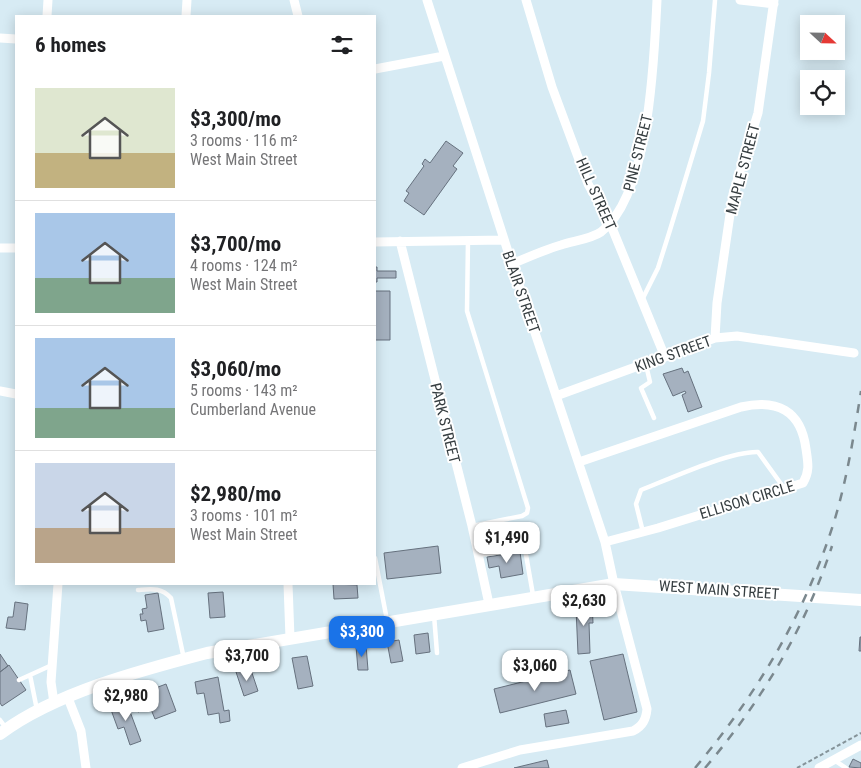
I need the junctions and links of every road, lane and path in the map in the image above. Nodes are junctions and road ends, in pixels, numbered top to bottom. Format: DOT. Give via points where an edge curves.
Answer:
graph roads {
  1 [pos="48,0"];
  2 [pos="187,0"];
  3 [pos="294,0"];
  4 [pos="427,0"];
  5 [pos="526,0"];
  6 [pos="658,0"];
  7 [pos="715,0"];
  8 [pos="740,0"];
  9 [pos="774,2"];
  10 [pos="47,15"];
  11 [pos="186,15"];
  12 [pos="298,15"];
  13 [pos="0,38"];
  14 [pos="15,39"];
  15 [pos="444,56"];
  16 [pos="376,69"];
  17 [pos="610,223"];
  18 [pos="468,240"];
  19 [pos="504,240"];
  20 [pos="400,241"];
  21 [pos="376,242"];
  22 [pos="0,248"];
  23 [pos="15,248"];
  24 [pos="512,264"];
  25 [pos="641,302"];
  26 [pos="715,338"];
  27 [pos="854,353"];
  28 [pos="664,357"];
  29 [pos="646,365"];
  30 [pos="0,391"];
  31 [pos="15,394"];
  32 [pos="556,396"];
  33 [pos="654,418"];
  34 [pos="579,462"];
  35 [pos="784,488"];
  36 [pos="472,526"];
  37 [pos="643,532"];
  38 [pos="605,542"];
  39 [pos="479,555"];
  40 [pos="376,563"];
  41 [pos="614,584"];
  42 [pos="58,585"];
  43 [pos="288,585"];
  44 [pos="138,590"];
  45 [pos="533,598"];
  46 [pos="861,600"];
  47 [pos="490,604"];
  48 [pos="434,614"];
  49 [pos="387,622"];
  50 [pos="290,638"];
  51 [pos="437,653"];
  52 [pos="184,659"];
  53 [pos="53,665"];
  54 [pos="30,675"];
  55 [pos="19,680"];
  56 [pos="68,698"];
  57 [pos="54,703"];
  58 [pos="38,712"];
  59 [pos="2,728"];
  60 [pos="861,733"];
  61 [pos="861,746"];
  62 [pos="834,760"];
  63 [pos="86,768"];
  64 [pos="462,768"];
  65 [pos="797,768"];
  66 [pos="819,768"];
  67 [pos="846,768"];
  1 -- 10 [label="street"];
  2 -- 11 [label="street"];
  3 -- 12 [label="street"];
  4 -- 15 [label="street, BLAIR STREET"];
  5 -- 17 [label="street, HILL STREET" via="552,86 588,184"];
  6 -- 17 [label="street, PINE STREET" via="652,94 643,139 624,204"];
  7 -- 25 [label="lane" via="703,121 658,268"];
  8 -- 9 [label="street"];
  9 -- 26 [label="street, MAPLE STREET" via="758,113 733,194"];
  13 -- 14 [label="street"];
  15 -- 16 [label="street"];
  15 -- 19 [label="street, BLAIR STREET"];
  17 -- 24 [label="street, PINE STREET" via="600,233"];
  17 -- 25 [label="street, HILL STREET"];
  18 -- 19 [label="street"];
  18 -- 20 [label="street"];
  18 -- 36 [label="lane" via="467,311 528,508 522,516"];
  19 -- 24 [label="street, BLAIR STREET"];
  20 -- 21 [label="street"];
  20 -- 36 [label="street, PARK STREET"];
  22 -- 23 [label="street"];
  24 -- 32 [label="street, BLAIR STREET"];
  25 -- 28 [label="street, HILL STREET"];
  26 -- 27 [label="street, KING STREET" via="737,336"];
  26 -- 28 [label="street, KING STREET"];
  28 -- 29 [label="street, KING STREET"];
  29 -- 32 [label="street, KING STREET"];
  29 -- 33 [label="lane" via="650,382 641,388"];
  30 -- 31 [label="street"];
  32 -- 34 [label="street, BLAIR STREET"];
  34 -- 35 [label="street, ELLISON CIRCLE" via="761,402 780,406 791,414 805,437 809,472 803,483"];
  34 -- 38 [label="street, BLAIR STREET"];
  35 -- 37 [label="street, ELLISON CIRCLE"];
  35 -- 37 [label="lane" via="758,452 690,470 641,490 636,504"];
  36 -- 39 [label="street, PARK STREET"];
  37 -- 38 [label="street, ELLISON CIRCLE"];
  38 -- 41 [label="street, BLAIR STREET"];
  39 -- 45 [label="lane" via="525,549"];
  39 -- 47 [label="street, PARK STREET"];
  40 -- 49 [label="lane"];
  41 -- 45 [label="main road, WEST MAIN STREET"];
  41 -- 46 [label="main road, WEST MAIN STREET"];
  41 -- 64 [label="street, BLAIR STREET" via="647,709 640,728 520,750"];
  42 -- 53 [label="street"];
  43 -- 50 [label="street"];
  44 -- 52 [label="lane" via="165,591 171,598"];
  45 -- 47 [label="main road, WEST MAIN STREET"];
  47 -- 48 [label="main road, WEST MAIN STREET"];
  48 -- 49 [label="main road, WEST MAIN STREET"];
  48 -- 51 [label="lane"];
  49 -- 50 [label="main road, WEST MAIN STREET"];
  50 -- 52 [label="main road, WEST MAIN STREET"];
  52 -- 56 [label="main road, WEST MAIN STREET"];
  53 -- 54 [label="lane"];
  53 -- 57 [label="street"];
  54 -- 55 [label="lane"];
  54 -- 58 [label="lane"];
  56 -- 57 [label="main road, WEST MAIN STREET"];
  56 -- 63 [label="street" via="81,731"];
  57 -- 58 [label="main road, WEST MAIN STREET"];
  58 -- 59 [label="main road, WEST MAIN STREET"];
  60 -- 65 [label="path"];
  61 -- 62 [label="street"];
  62 -- 66 [label="street"];
  62 -- 67 [label="lane"];
}
